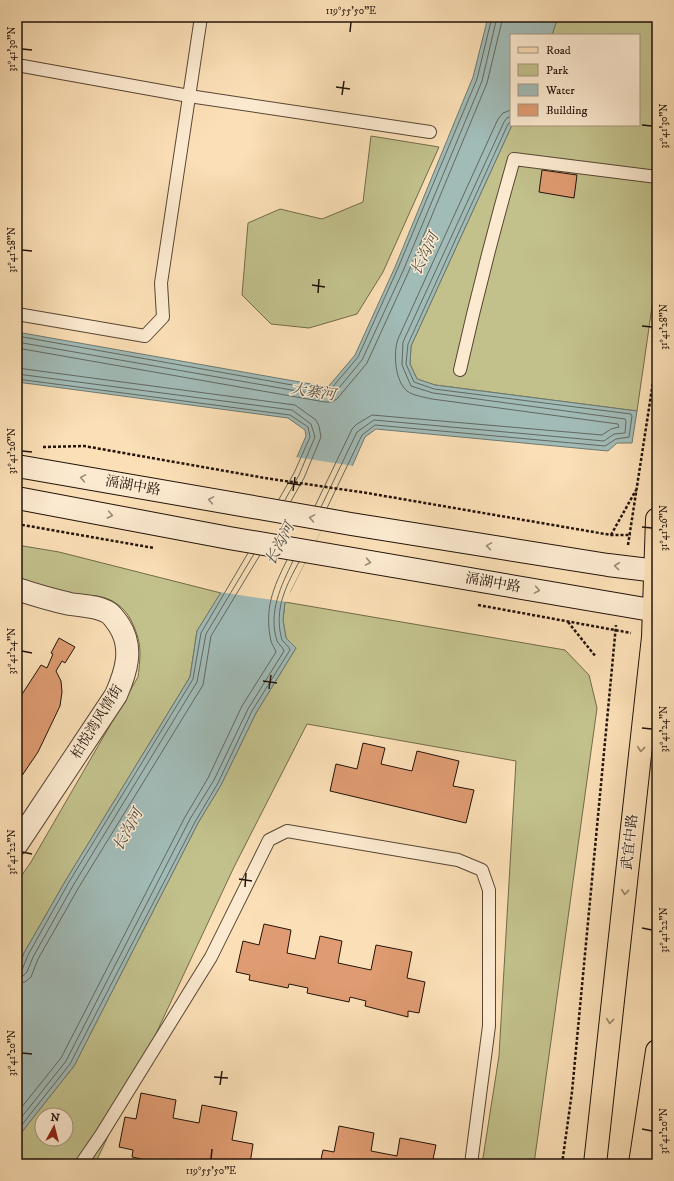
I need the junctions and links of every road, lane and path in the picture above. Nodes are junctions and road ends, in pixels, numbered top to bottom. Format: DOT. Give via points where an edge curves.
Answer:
graph roads {
  1 [pos="201,17"];
  2 [pos="17,65"];
  3 [pos="189,96"];
  4 [pos="430,132"];
  5 [pos="657,177"];
  6 [pos="17,314"];
  7 [pos="657,356"];
  8 [pos="460,370"];
  9 [pos="40,447"];
  10 [pos="17,466"];
  11 [pos="637,488"];
  12 [pos="17,498"];
  13 [pos="17,524"];
  14 [pos="656,527"];
  15 [pos="611,535"];
  16 [pos="630,536"];
  17 [pos="159,549"];
  18 [pos="625,567"];
  19 [pos="657,570"];
  20 [pos="17,589"];
  21 [pos="619,604"];
  22 [pos="656,611"];
  23 [pos="568,622"];
  24 [pos="580,624"];
  25 [pos="615,630"];
  26 [pos="653,637"];
  27 [pos="596,657"];
  28 [pos="17,844"];
  29 [pos="657,1051"];
  30 [pos="81,1164"];
  31 [pos="471,1164"];
  32 [pos="562,1164"];
  33 [pos="594,1164"];
  34 [pos="640,1164"];
  1 -- 3 [label="lane"];
  2 -- 3 [label="lane"];
  3 -- 4 [label="lane"];
  3 -- 6 [label="lane" via="161,283 163,317 145,336"];
  5 -- 8 [label="lane" via="514,159 494,228"];
  7 -- 11 [label="path"];
  9 -- 15 [label="path" via="84,446"];
  18 -- 10 [label="main road, 滆湖中路, one-way" via="350,524"];
  11 -- 15 [label="path"];
  11 -- 16 [label="path"];
  12 -- 21 [label="main road, 滆湖中路, one-way" via="229,538"];
  13 -- 17 [label="path"];
  14 -- 16 [label="path"];
  14 -- 19 [label="main road, 武宜中路"];
  15 -- 16 [label="path"];
  16 -- 18 [label="path"];
  18 -- 19 [label="main road"];
  19 -- 22 [label="main road, 武宜中路"];
  20 -- 28 [label="main road, 柏悦湾风情街" via="35,596 98,608 110,613 124,632 127,647 126,669 116,695"];
  21 -- 22 [label="main road, 滆湖中路"];
  21 -- 25 [label="path"];
  22 -- 26 [label="main road, 武宜中路"];
  23 -- 27 [label="path"];
  24 -- 25 [label="path"];
  25 -- 26 [label="path"];
  25 -- 32 [label="path" via="572,1092"];
  26 -- 33 [label="main road, 武宜中路, one-way"];
  29 -- 34 [label="main road"];
  30 -- 31 [label="lane" via="211,957 269,840 287,831 458,860 482,870 489,890 489,1026"];
}
